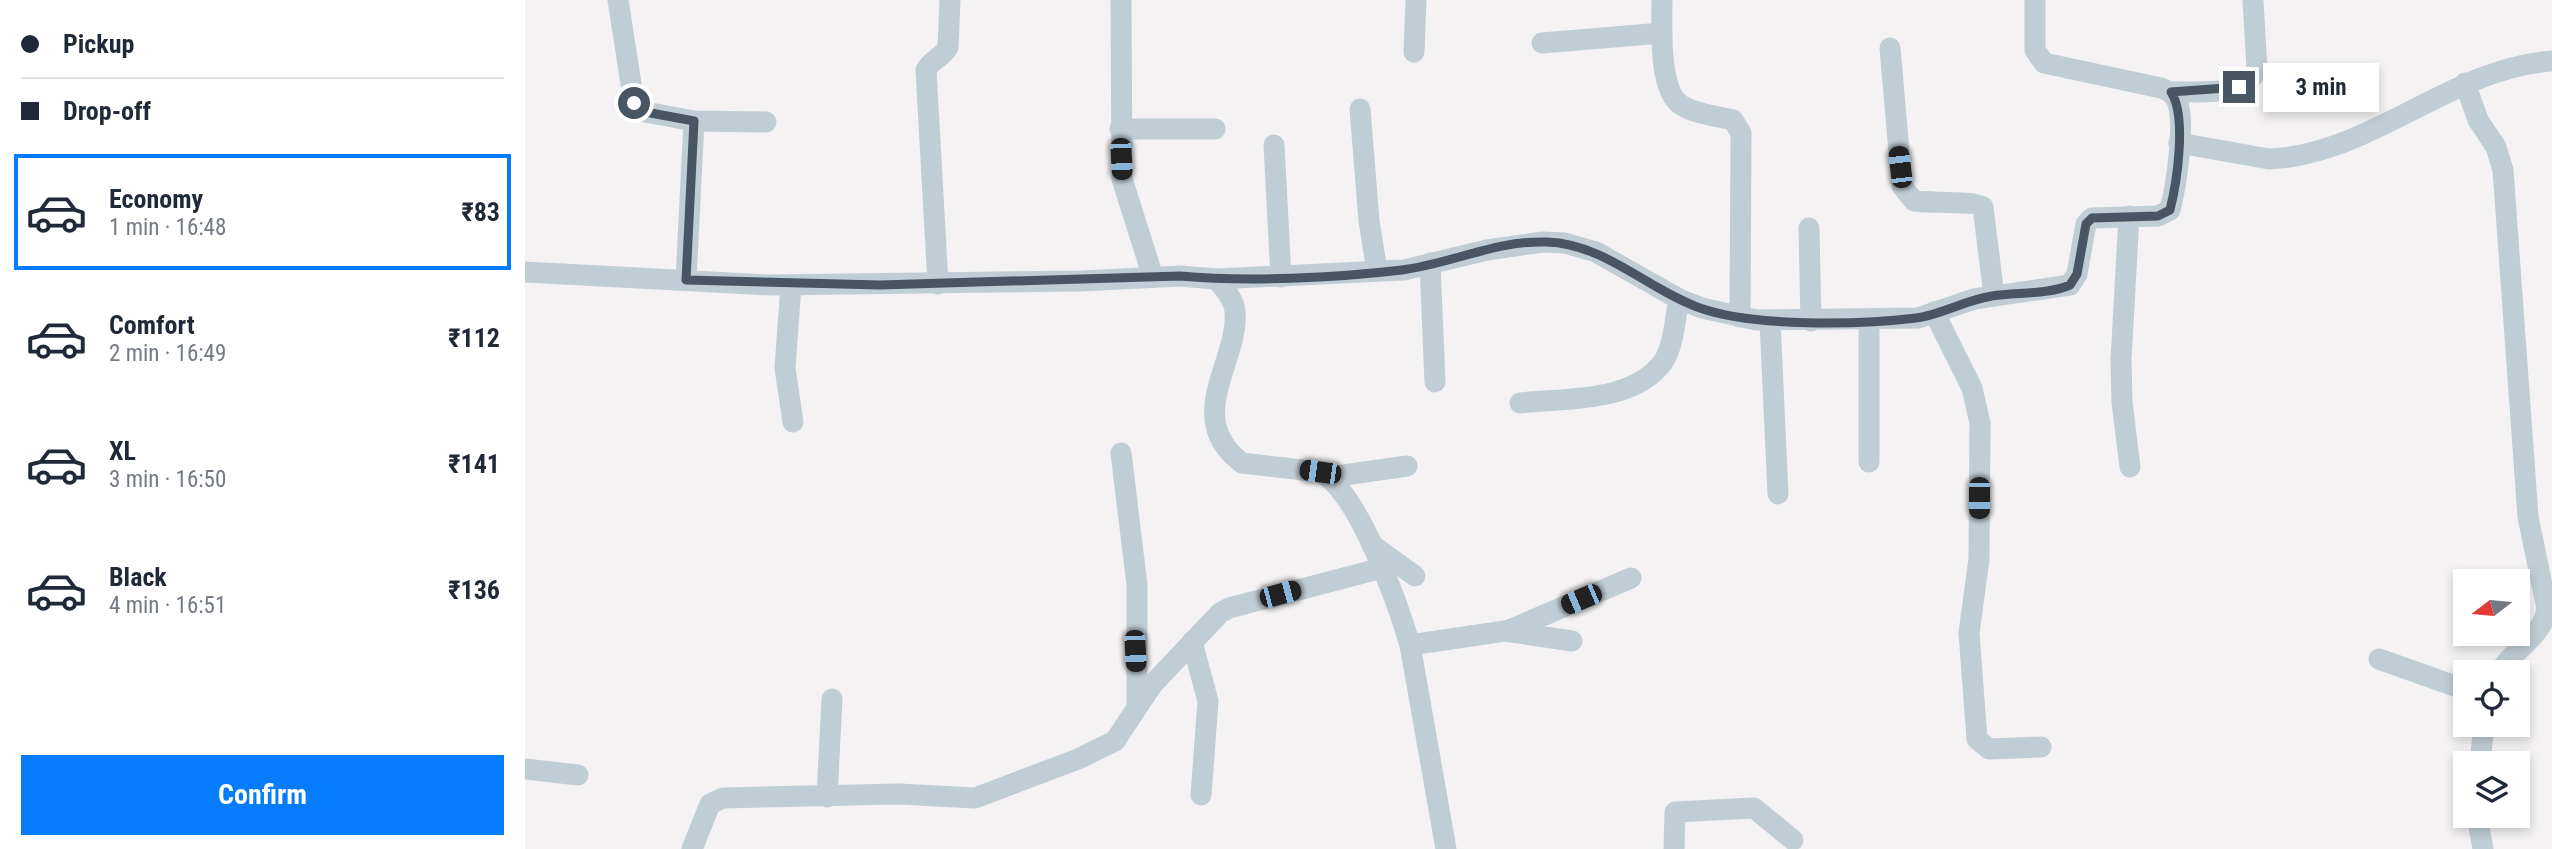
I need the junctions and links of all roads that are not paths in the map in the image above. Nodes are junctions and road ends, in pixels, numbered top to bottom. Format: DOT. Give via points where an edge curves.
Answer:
graph roads {
  1 [pos="618,0"];
  2 [pos="950,0"];
  3 [pos="1121,0"];
  4 [pos="1416,0"];
  5 [pos="1662,0"];
  6 [pos="2035,0"];
  7 [pos="2253,0"];
  8 [pos="1663,33"];
  9 [pos="1542,44"];
  10 [pos="1890,48"];
  11 [pos="1414,52"];
  12 [pos="2552,61"];
  13 [pos="2465,83"];
  14 [pos="2171,92"];
  15 [pos="1360,108"];
  16 [pos="694,121"];
  17 [pos="766,122"];
  18 [pos="1121,129"];
  19 [pos="1215,129"];
  20 [pos="2179,143"];
  21 [pos="1273,145"];
  22 [pos="2129,216"];
  23 [pos="1809,228"];
  24 [pos="1430,262"];
  25 [pos="1377,271"];
  26 [pos="525,272"];
  27 [pos="1281,276"];
  28 [pos="1153,277"];
  29 [pos="1216,279"];
  30 [pos="686,280"];
  31 [pos="938,284"];
  32 [pos="791,285"];
  33 [pos="1994,296"];
  34 [pos="1679,299"];
  35 [pos="1934,312"];
  36 [pos="1740,317"];
  37 [pos="1869,320"];
  38 [pos="1770,321"];
  39 [pos="1811,321"];
  40 [pos="1435,382"];
  41 [pos="1520,403"];
  42 [pos="793,422"];
  43 [pos="1121,453"];
  44 [pos="1869,462"];
  45 [pos="1407,466"];
  46 [pos="2130,467"];
  47 [pos="1330,477"];
  48 [pos="1778,494"];
  49 [pos="1372,545"];
  50 [pos="1382,568"];
  51 [pos="1415,576"];
  52 [pos="1631,578"];
  53 [pos="1505,631"];
  54 [pos="1572,641"];
  55 [pos="1192,642"];
  56 [pos="1410,645"];
  57 [pos="2379,659"];
  58 [pos="2507,660"];
  59 [pos="2453,685"];
  60 [pos="832,699"];
  61 [pos="1137,705"];
  62 [pos="2041,747"];
  63 [pos="525,769"];
  64 [pos="578,775"];
  65 [pos="1201,795"];
  66 [pos="827,797"];
  67 [pos="2479,828"];
  68 [pos="1793,840"];
  69 [pos="692,849"];
  70 [pos="1446,849"];
  71 [pos="1674,849"];
  72 [pos="2483,849"];
  1 -- 16 [label="street" via="634,103 640,111"];
  2 -- 31 [label="street" via="948,47 926,70"];
  3 -- 18 [label="street"];
  4 -- 11 [label="street"];
  5 -- 8 [label="street"];
  6 -- 14 [label="street" via="2035,50 2044,63"];
  7 -- 14 [label="street" via="2254,78 2226,89"];
  8 -- 9 [label="street"];
  8 -- 36 [label="street" via="1663,59 1677,102 1733,120 1741,133"];
  10 -- 33 [label="street" via="1902,187 1914,201 1983,206"];
  12 -- 13 [label="street" via="2501,69"];
  13 -- 20 [label="street" via="2345,141 2283,158"];
  13 -- 58 [label="street" via="2503,170 2528,517 2547,610 2539,631"];
  14 -- 20 [label="street" via="2179,110"];
  15 -- 25 [label="street"];
  16 -- 17 [label="street"];
  16 -- 30 [label="street"];
  18 -- 19 [label="street"];
  18 -- 28 [label="street" via="1122,179"];
  20 -- 22 [label="street" via="2170,210 2158,216"];
  21 -- 27 [label="street"];
  22 -- 33 [label="street" via="2101,216 2086,224 2077,274 2070,285"];
  22 -- 46 [label="street" via="2121,360"];
  23 -- 39 [label="street"];
  24 -- 25 [label="street" via="1404,270"];
  24 -- 34 [label="street" via="1521,245 1566,243 1596,252"];
  24 -- 40 [label="street"];
  25 -- 27 [label="street"];
  26 -- 30 [label="street"];
  27 -- 29 [label="street"];
  28 -- 29 [label="street"];
  28 -- 31 [label="street"];
  29 -- 47 [label="street" via="1227,291 1235,312 1217,389 1218,427 1224,443 1242,463"];
  30 -- 32 [label="street"];
  31 -- 32 [label="street"];
  32 -- 42 [label="street" via="785,368"];
  33 -- 35 [label="street"];
  34 -- 36 [label="street"];
  34 -- 41 [label="street" via="1668,351 1654,372 1616,392"];
  35 -- 37 [label="street" via="1918,318"];
  35 -- 62 [label="street" via="1972,388 1980,423 1979,559 1969,634 1977,739 1989,749"];
  36 -- 38 [label="street"];
  37 -- 39 [label="street"];
  37 -- 44 [label="street"];
  38 -- 39 [label="street"];
  38 -- 48 [label="street"];
  43 -- 61 [label="street" via="1136,585"];
  45 -- 47 [label="street"];
  47 -- 49 [label="street"];
  49 -- 50 [label="street"];
  49 -- 51 [label="street"];
  50 -- 55 [label="street" via="1229,608"];
  50 -- 56 [label="street"];
  52 -- 53 [label="street"];
  53 -- 54 [label="street"];
  53 -- 56 [label="street"];
  55 -- 61 [label="street"];
  55 -- 65 [label="street" via="1208,701"];
  56 -- 70 [label="street"];
  57 -- 59 [label="street"];
  60 -- 66 [label="street"];
  61 -- 66 [label="street" via="1115,741 975,798 910,794"];
  63 -- 64 [label="street"];
  66 -- 69 [label="street" via="723,798 710,804"];
  67 -- 72 [label="street"];
  68 -- 71 [label="street" via="1754,808 1704,809 1675,812"];
}
